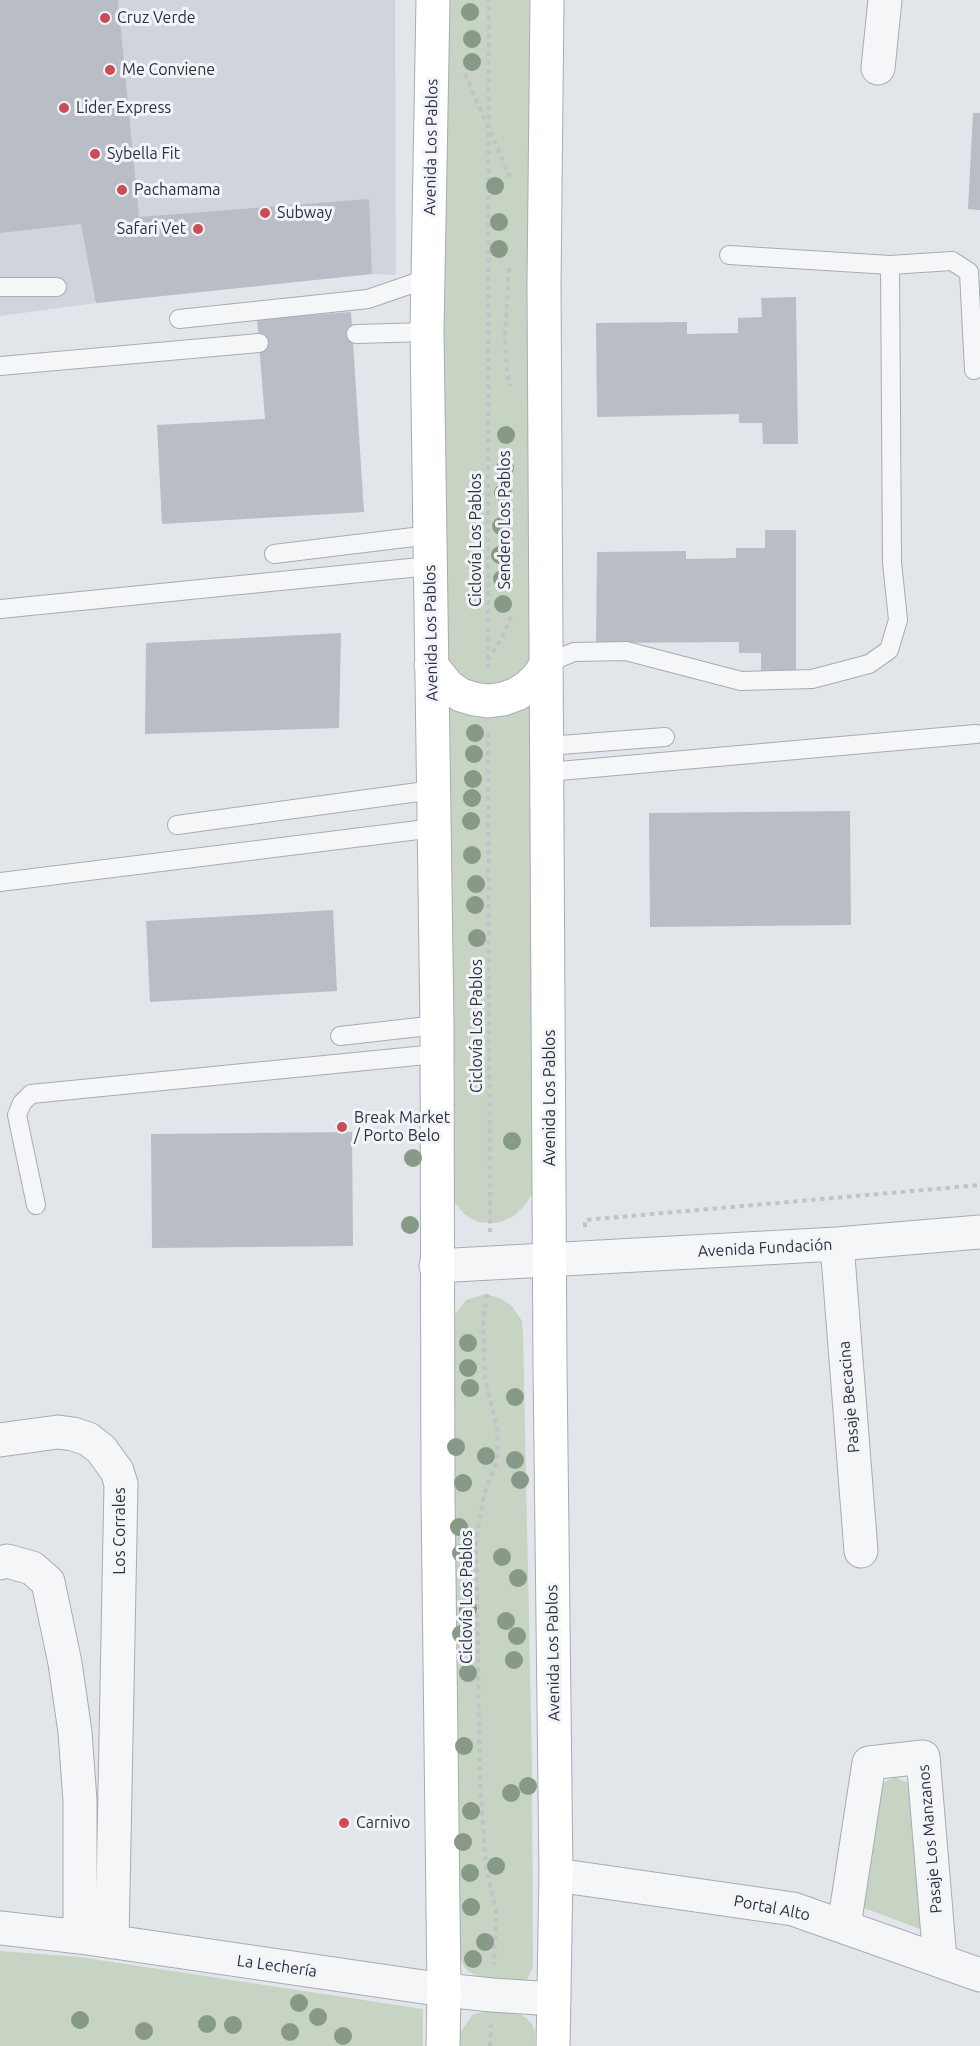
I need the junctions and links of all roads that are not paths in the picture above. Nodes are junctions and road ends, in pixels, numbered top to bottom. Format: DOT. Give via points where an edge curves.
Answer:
graph roads {
  1 [pos="885,0"];
  2 [pos="545,2"];
  3 [pos="434,4"];
  4 [pos="878,69"];
  5 [pos="729,255"];
  6 [pos="890,265"];
  7 [pos="429,278"];
  8 [pos="0,287"];
  9 [pos="57,287"];
  10 [pos="179,319"];
  11 [pos="427,332"];
  12 [pos="356,334"];
  13 [pos="259,343"];
  14 [pos="0,366"];
  15 [pos="974,370"];
  16 [pos="430,550"];
  17 [pos="274,554"];
  18 [pos="0,609"];
  19 [pos="547,663"];
  20 [pos="431,665"];
  21 [pos="976,734"];
  22 [pos="665,737"];
  23 [pos="548,759"];
  24 [pos="433,790"];
  25 [pos="177,825"];
  26 [pos="434,828"];
  27 [pos="0,882"];
  28 [pos="340,1036"];
  29 [pos="436,1040"];
  30 [pos="36,1205"];
  31 [pos="980,1232"];
  32 [pos="837,1244"];
  33 [pos="550,1261"];
  34 [pos="436,1266"];
  35 [pos="0,1440"];
  36 [pos="861,1551"];
  37 [pos="0,1563"];
  38 [pos="117,1653"];
  39 [pos="64,1663"];
  40 [pos="556,1875"];
  41 [pos="844,1926"];
  42 [pos="0,1928"];
  43 [pos="80,1937"];
  44 [pos="112,1942"];
  45 [pos="940,1960"];
  46 [pos="980,1975"];
  47 [pos="444,1990"];
  48 [pos="554,1999"];
  49 [pos="442,2046"];
  50 [pos="553,2046"];
  1 -- 4 [label="street"];
  2 -- 19 [label="main road, Avenida Los Pablos"];
  3 -- 7 [label="main road, Avenida Los Pablos"];
  5 -- 6 [label="lane"];
  6 -- 15 [label="lane" via="952,261 969,272"];
  6 -- 19 [label="lane" via="892,562 898,620 889,650 869,664 812,680 741,681 626,651 574,652"];
  7 -- 10 [label="lane" via="368,299"];
  7 -- 11 [label="main road, Avenida Los Pablos"];
  8 -- 9 [label="lane"];
  11 -- 12 [label="lane"];
  11 -- 16 [label="main road, Avenida Los Pablos"];
  13 -- 14 [label="lane"];
  16 -- 17 [label="lane"];
  16 -- 18 [label="lane"];
  16 -- 20 [label="main road, Avenida Los Pablos"];
  19 -- 20 [label="main road" via="529,686 502,699 478,699 449,687"];
  19 -- 23 [label="main road, Avenida Los Pablos"];
  20 -- 24 [label="main road, Avenida Los Pablos"];
  21 -- 23 [label="lane"];
  22 -- 23 [label="lane"];
  23 -- 33 [label="main road, Avenida Los Pablos"];
  24 -- 25 [label="lane"];
  24 -- 26 [label="main road, Avenida Los Pablos"];
  26 -- 27 [label="lane"];
  26 -- 29 [label="main road, Avenida Los Pablos"];
  28 -- 29 [label="lane"];
  29 -- 30 [label="lane" via="31,1094 21,1103 17,1115"];
  29 -- 34 [label="main road, Avenida Los Pablos"];
  31 -- 32 [label="street, Avenida Fundación"];
  32 -- 33 [label="street, Avenida Fundación"];
  32 -- 36 [label="street, Pasaje Becacina"];
  33 -- 34 [label="street"];
  33 -- 40 [label="main road, Avenida Los Pablos"];
  34 -- 47 [label="main road, Avenida Los Pablos"];
  35 -- 38 [label="street, Los Corrales" via="58,1432 73,1434 101,1449 117,1471 122,1498"];
  37 -- 39 [label="street" via="32,1568 48,1582"];
  38 -- 39 [label="street"];
  38 -- 44 [label="street, Los Corrales"];
  39 -- 43 [label="street" via="80,1801"];
  40 -- 41 [label="street, Portal Alto" via="793,1909"];
  40 -- 48 [label="main road, Avenida Los Pablos"];
  41 -- 45 [label="street, Portal Alto"];
  41 -- 45 [label="street, Pasaje Los Manzanos" via="869,1763 923,1757"];
  42 -- 43 [label="street, La Lechería"];
  43 -- 44 [label="street, La Lechería"];
  44 -- 47 [label="street, La Lechería"];
  45 -- 46 [label="street, Portal Alto"];
  47 -- 48 [label="street, La Lechería"];
  47 -- 49 [label="main road, Avenida Los Pablos"];
  48 -- 50 [label="main road, Avenida Los Pablos"];
}
